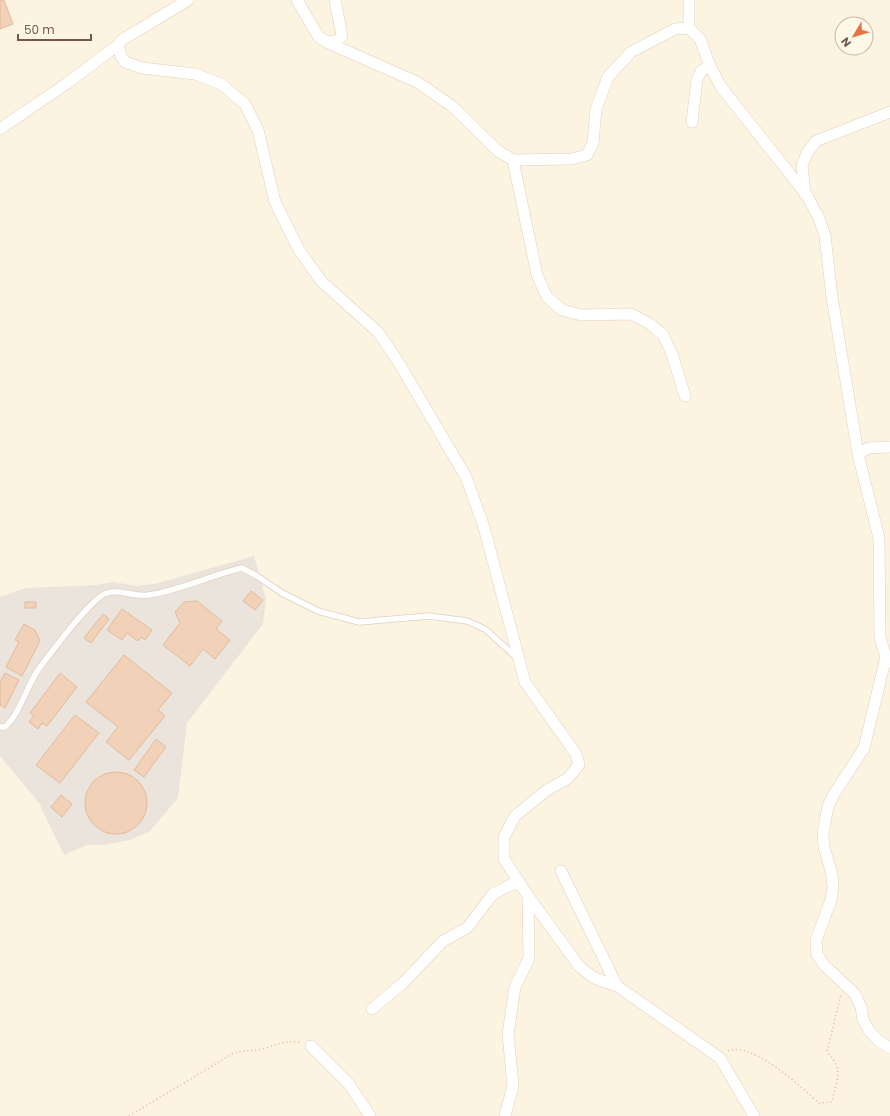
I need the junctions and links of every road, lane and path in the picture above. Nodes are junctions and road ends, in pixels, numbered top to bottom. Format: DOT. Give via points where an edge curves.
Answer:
graph roads {
  1 [pos="188,0"];
  2 [pos="297,0"];
  3 [pos="336,0"];
  4 [pos="689,0"];
  5 [pos="689,28"];
  6 [pos="326,42"];
  7 [pos="118,45"];
  8 [pos="710,66"];
  9 [pos="34,106"];
  10 [pos="890,112"];
  11 [pos="0,120"];
  12 [pos="692,122"];
  13 [pos="0,129"];
  14 [pos="513,160"];
  15 [pos="806,194"];
  16 [pos="685,396"];
  17 [pos="890,447"];
  18 [pos="858,454"];
  19 [pos="518,659"];
  20 [pos="888,659"];
  21 [pos="0,727"];
  22 [pos="561,871"];
  23 [pos="518,881"];
  24 [pos="528,896"];
  25 [pos="843,984"];
  26 [pos="616,986"];
  27 [pos="372,1009"];
  28 [pos="311,1046"];
  29 [pos="890,1048"];
  30 [pos="720,1058"];
  31 [pos="129,1116"];
  32 [pos="370,1116"];
  33 [pos="505,1116"];
  34 [pos="754,1116"];
  1 -- 7 [label="street" via="137,30"];
  2 -- 6 [label="street" via="318,36"];
  3 -- 6 [label="street" via="342,36 337,41"];
  4 -- 5 [label="street"];
  5 -- 8 [label="street" via="700,39"];
  5 -- 14 [label="street" via="675,29 631,52 608,77 596,109 593,143 587,154 571,159"];
  6 -- 14 [label="street" via="418,82 452,106 498,151"];
  7 -- 9 [label="street"];
  7 -- 19 [label="street" via="125,62 142,68 195,74 221,84 245,104 258,130 275,202 299,250 322,282 378,332 466,477 484,527"];
  8 -- 12 [label="street" via="701,71 697,80"];
  8 -- 15 [label="street" via="721,87"];
  9 -- 11 [label="street"];
  9 -- 13 [label="street"];
  10 -- 15 [label="street" via="816,141 806,153 802,166"];
  14 -- 16 [label="street" via="537,275 547,297 562,310 581,315 631,314 650,324 663,335 672,354"];
  15 -- 18 [label="street" via="825,236 832,297"];
  17 -- 18 [label="street" via="868,448"];
  18 -- 20 [label="street" via="879,538 880,638"];
  19 -- 21 [label="lane" via="485,629 467,621 429,616 359,622 318,611 282,593 242,568 148,596 115,592 105,594 94,603 47,658 36,673 12,720 5,727"];
  19 -- 23 [label="street" via="525,682 576,754 578,765 567,780 546,790 515,816 504,838 504,859"];
  20 -- 25 [label="street" via="864,748 828,806 823,833 833,887 831,900 816,940 817,954 824,966"];
  22 -- 26 [label="street"];
  23 -- 24 [label="street"];
  23 -- 27 [label="street" via="492,894 467,928 443,941 404,982"];
  24 -- 26 [label="street" via="579,966 594,978"];
  24 -- 33 [label="street" via="529,958 515,987 508,1034 513,1086"];
  25 -- 29 [label="street" via="855,994 863,1020 870,1032"];
  25 -- 30 [label="path" via="827,1052 836,1062 838,1075 832,1102 819,1104 778,1068 743,1051 730,1050"];
  26 -- 30 [label="street"];
  28 -- 31 [label="path" via="285,1042 258,1050 245,1049 232,1054"];
  28 -- 32 [label="street" via="349,1084"];
  30 -- 34 [label="street"];
}
